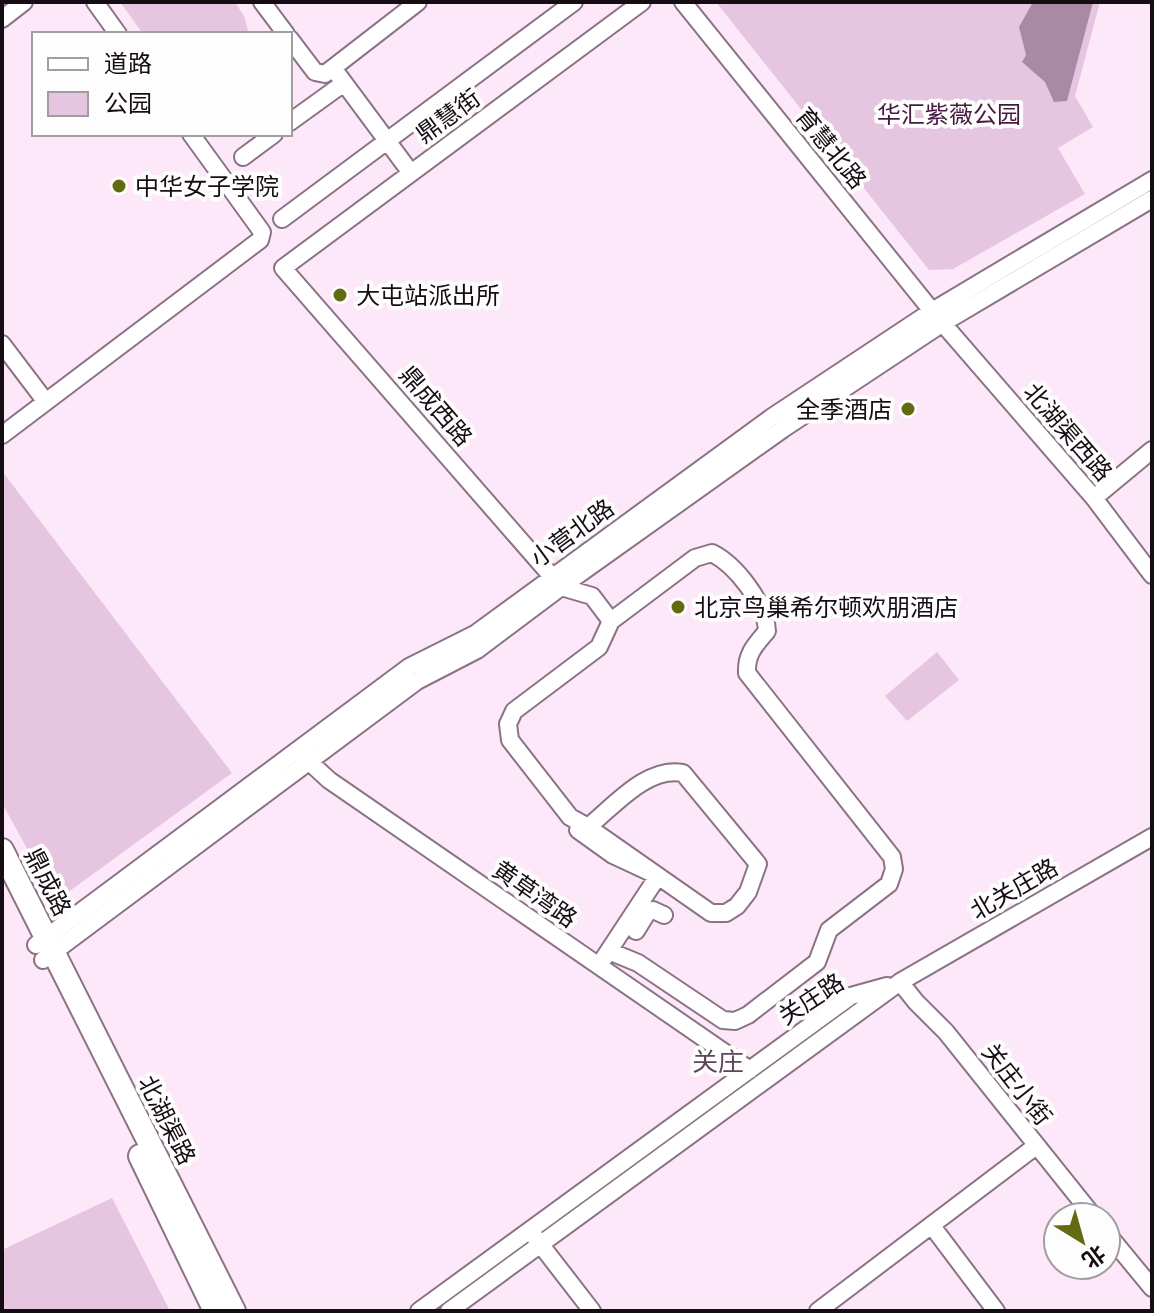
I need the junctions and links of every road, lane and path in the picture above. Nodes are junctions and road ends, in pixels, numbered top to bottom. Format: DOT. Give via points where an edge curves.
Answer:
graph roads {
  1 [pos="24,2"];
  2 [pos="95,2"];
  3 [pos="262,2"];
  4 [pos="418,2"];
  5 [pos="574,2"];
  6 [pos="642,2"];
  7 [pos="683,2"];
  8 [pos="2,19"];
  9 [pos="117,32"];
  10 [pos="284,32"];
  11 [pos="292,42"];
  12 [pos="329,71"];
  13 [pos="340,86"];
  14 [pos="292,121"];
  15 [pos="192,136"];
  16 [pos="271,136"];
  17 [pos="384,144"];
  18 [pos="243,157"];
  19 [pos="407,176"];
  20 [pos="1152,180"];
  21 [pos="1152,199"];
  22 [pos="282,219"];
  23 [pos="283,268"];
  24 [pos="938,317"];
  25 [pos="2,344"];
  26 [pos="46,402"];
  27 [pos="2,435"];
  28 [pos="1152,450"];
  29 [pos="1094,498"];
  30 [pos="1152,575"];
  31 [pos="557,582"];
  32 [pos="611,621"];
  33 [pos="303,756"];
  34 [pos="583,829"];
  35 [pos="1152,837"];
  36 [pos="2,850"];
  37 [pos="658,876"];
  38 [pos="2,884"];
  39 [pos="664,915"];
  40 [pos="45,949"];
  41 [pos="609,951"];
  42 [pos="598,967"];
  43 [pos="900,982"];
  44 [pos="750,1070"];
  45 [pos="1036,1146"];
  46 [pos="1081,1201"];
  47 [pos="932,1226"];
  48 [pos="535,1237"];
  49 [pos="1122,1251"];
  50 [pos="1152,1288"];
  51 [pos="215,1311"];
  52 [pos="234,1311"];
  53 [pos="419,1311"];
  54 [pos="449,1311"];
  55 [pos="592,1311"];
  56 [pos="818,1311"];
  57 [pos="996,1311"];
  1 -- 8 [label="street"];
  2 -- 9 [label="street"];
  3 -- 10 [label="street"];
  4 -- 12 [label="street"];
  5 -- 17 [label="street"];
  6 -- 19 [label="street, 鼎慧街"];
  7 -- 24 [label="street, 育慧北路"];
  11 -- 12 [label="street" via="315,72"];
  12 -- 13 [label="street"];
  13 -- 14 [label="street"];
  13 -- 17 [label="street"];
  15 -- 26 [label="street" via="262,232 260,240"];
  16 -- 18 [label="street"];
  17 -- 19 [label="street"];
  17 -- 22 [label="street"];
  19 -- 23 [label="street, 鼎慧街"];
  20 -- 24 [label="street, 小营北路"];
  21 -- 24 [label="street, 小营北路"];
  23 -- 31 [label="street, 鼎成西路"];
  24 -- 29 [label="street, 北湖渠西路"];
  24 -- 31 [label="street, 小营北路"];
  25 -- 26 [label="street"];
  26 -- 27 [label="street"];
  28 -- 29 [label="street"];
  29 -- 30 [label="street, 北湖渠西路"];
  31 -- 32 [label="street" via="592,596"];
  31 -- 33 [label="street, 小营北路" via="477,650 417,681"];
  32 -- 34 [label="street" via="599,647 514,711 508,724 510,740"];
  32 -- 41 [label="street" via="695,558 712,553 725,560 767,618 767,631 747,660 747,673 892,857 894,869 889,884 829,930 817,962 735,1021 723,1020 638,963"];
  33 -- 40 [label="street, 小营北路"];
  33 -- 42 [label="street, 黄草湾路" via="329,780"];
  34 -- 37 [label="street" via="613,855"];
  34 -- 37 [label="street" via="648,778 669,770 683,773 758,864 748,892 726,913 711,913"];
  35 -- 43 [label="street, 北关庄路"];
  36 -- 40 [label="main road, 鼎成路"];
  37 -- 41 [label="street"];
  38 -- 40 [label="main road, 鼎成路"];
  39 -- 41 [label="street" via="647,913 635,932"];
  40 -- 51 [label="main road, 北湖渠路"];
  40 -- 52 [label="main road, 北湖渠路"];
  41 -- 42 [label="street"];
  42 -- 44 [label="street, 黄草湾路"];
  43 -- 44 [label="street, 关庄路" via="851,996"];
  43 -- 45 [label="street, 关庄小街"];
  43 -- 48 [label="street, 关庄路"];
  44 -- 48 [label="street, 关庄路"];
  45 -- 46 [label="street, 关庄小街"];
  45 -- 47 [label="street"];
  47 -- 56 [label="street"];
  47 -- 57 [label="street"];
  48 -- 53 [label="street, 关庄路"];
  48 -- 54 [label="street, 关庄路"];
  48 -- 55 [label="street"];
  49 -- 50 [label="street"];
}
